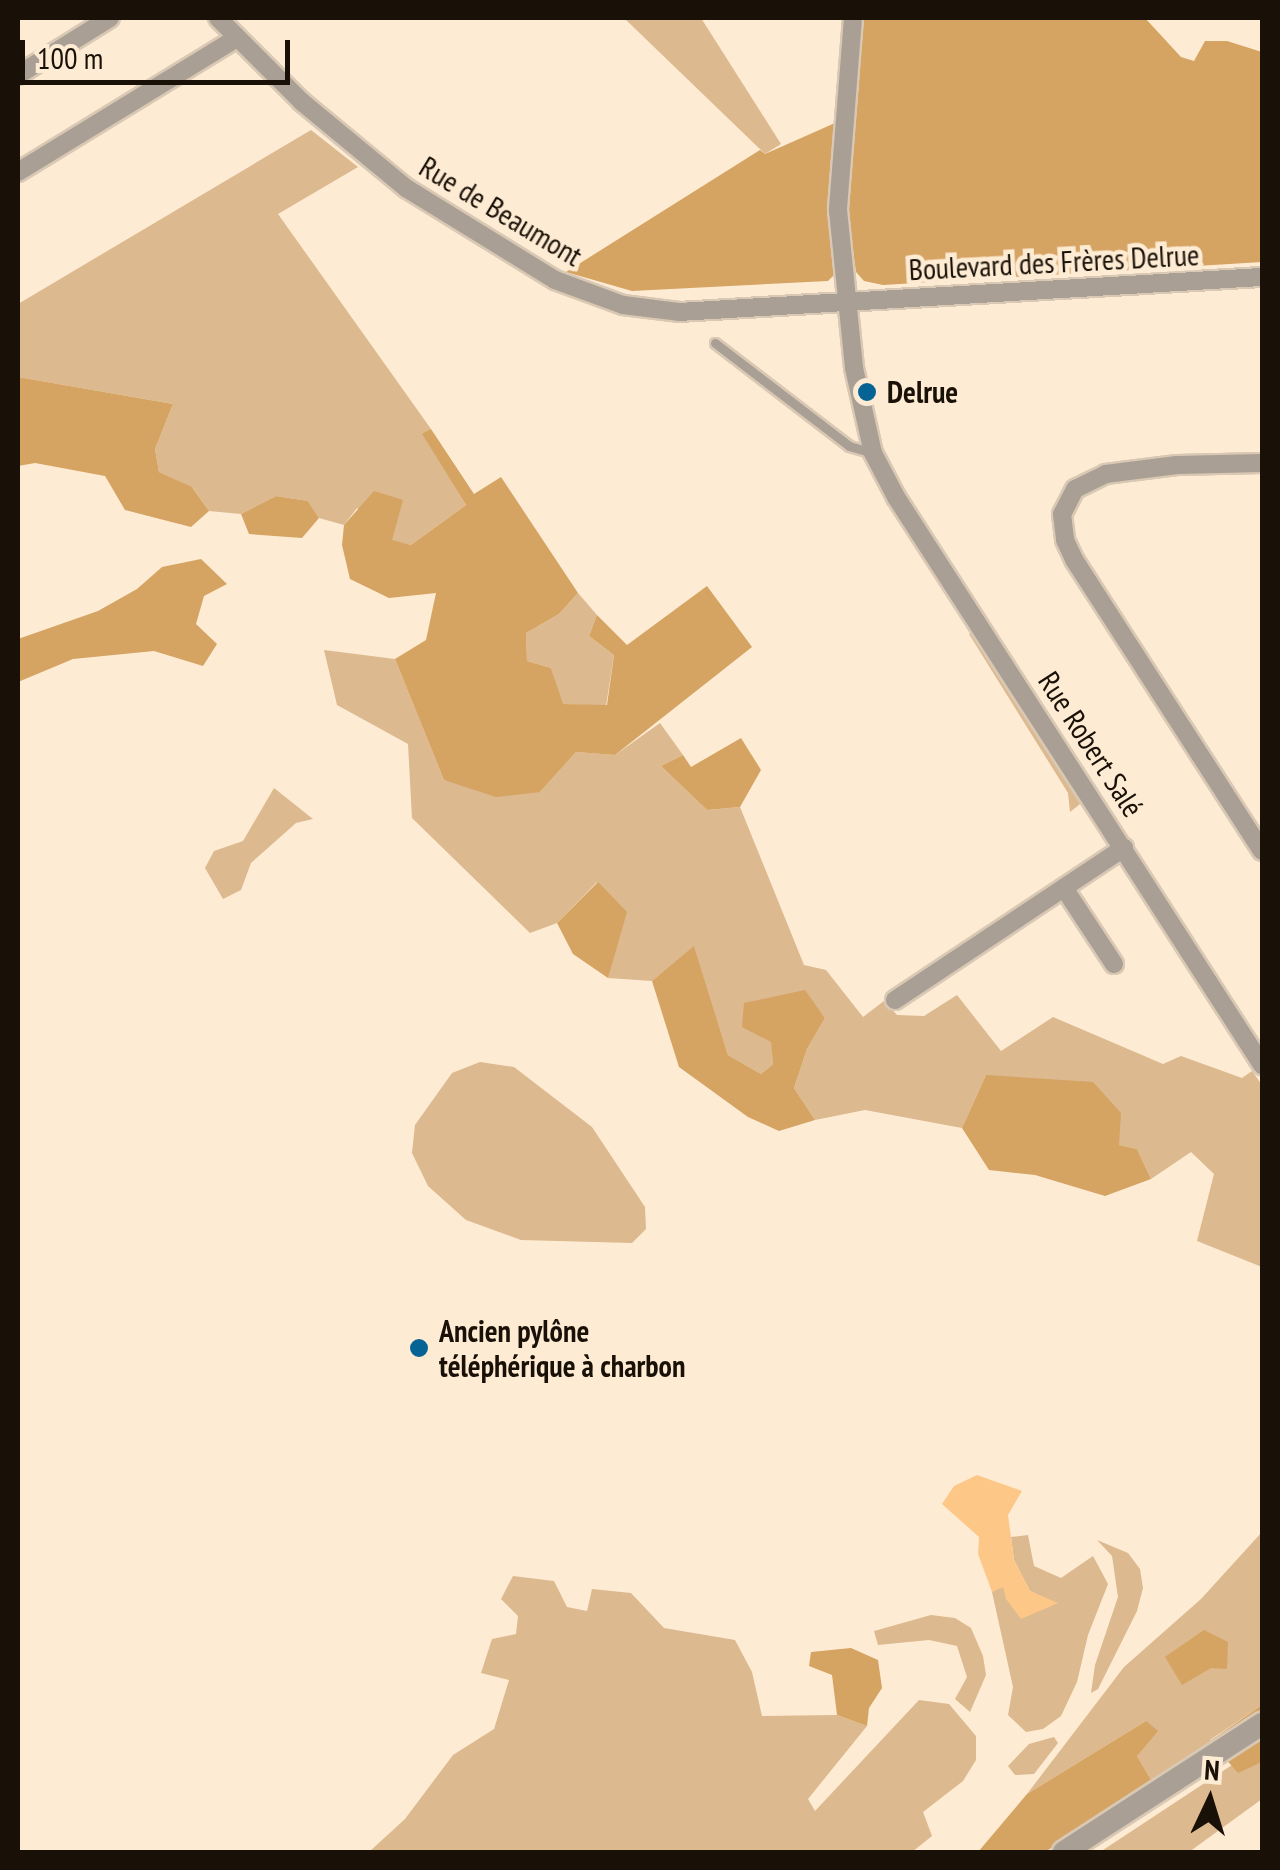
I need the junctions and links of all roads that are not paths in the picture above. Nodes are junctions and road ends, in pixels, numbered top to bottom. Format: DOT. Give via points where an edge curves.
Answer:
graph roads {
  1 [pos="110,18"];
  2 [pos="218,18"];
  3 [pos="853,18"];
  4 [pos="237,38"];
  5 [pos="18,73"];
  6 [pos="18,172"];
  7 [pos="1262,277"];
  8 [pos="848,302"];
  9 [pos="715,343"];
  10 [pos="873,453"];
  11 [pos="1262,464"];
  12 [pos="1124,848"];
  13 [pos="1262,851"];
  14 [pos="1064,888"];
  15 [pos="1114,964"];
  16 [pos="895,1000"];
  17 [pos="1262,1065"];
  18 [pos="1262,1724"];
  19 [pos="1064,1852"];
  1 -- 5 [label="street"];
  2 -- 4 [label="street, Rue de Beaumont"];
  3 -- 8 [label="street, Rue Robert Salé" via="838,210"];
  4 -- 6 [label="street"];
  4 -- 8 [label="street, Rue de Beaumont" via="369,160 539,271 623,305 679,312"];
  7 -- 8 [label="street, Boulevard des Frères Delrue"];
  8 -- 10 [label="street, Rue Robert Salé" via="858,397"];
  9 -- 10 [label="lane" via="850,446"];
  10 -- 12 [label="street, Rue Robert Salé"];
  11 -- 13 [label="street" via="1106,474 1075,489 1062,514 1075,561"];
  12 -- 14 [label="street"];
  12 -- 17 [label="street, Rue Robert Salé"];
  14 -- 15 [label="street"];
  14 -- 16 [label="street"];
  18 -- 19 [label="street"];
}
